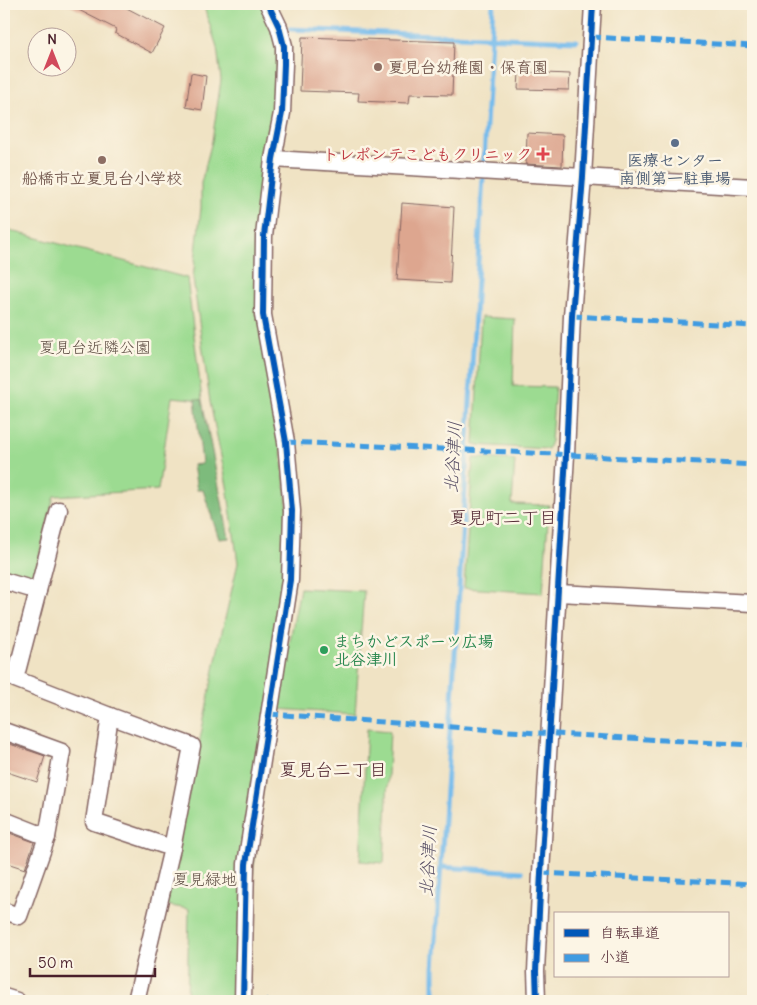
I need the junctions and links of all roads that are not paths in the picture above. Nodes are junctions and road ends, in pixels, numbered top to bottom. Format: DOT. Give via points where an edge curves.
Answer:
graph roads {
  1 [pos="268,4"];
  2 [pos="593,4"];
  3 [pos="273,159"];
  4 [pos="583,177"];
  5 [pos="753,187"];
  6 [pos="59,510"];
  7 [pos="4,581"];
  8 [pos="38,590"];
  9 [pos="558,593"];
  10 [pos="753,603"];
  11 [pos="110,716"];
  12 [pos="4,731"];
  13 [pos="4,820"];
  14 [pos="47,837"];
  15 [pos="172,848"];
  16 [pos="4,911"];
  17 [pos="4,997"];
  18 [pos="17,1001"];
  19 [pos="136,1001"];
  20 [pos="243,1001"];
  21 [pos="537,1001"];
  1 -- 3 [label="street" via="284,46 282,113"];
  2 -- 4 [label="street"];
  3 -- 4 [label="street"];
  3 -- 20 [label="street" via="264,236 263,315 286,442 292,511 290,580 246,864"];
  4 -- 5 [label="street"];
  4 -- 9 [label="street" via="572,316"];
  6 -- 8 [label="street"];
  7 -- 8 [label="street"];
  8 -- 11 [label="street" via="15,679"];
  9 -- 10 [label="street"];
  9 -- 21 [label="street" via="540,882"];
  11 -- 15 [label="street" via="94,822"];
  11 -- 15 [label="street" via="192,746"];
  12 -- 14 [label="street" via="62,752"];
  13 -- 14 [label="street"];
  14 -- 16 [label="street" via="19,916"];
  15 -- 19 [label="street"];
  17 -- 18 [label="street"];
}
